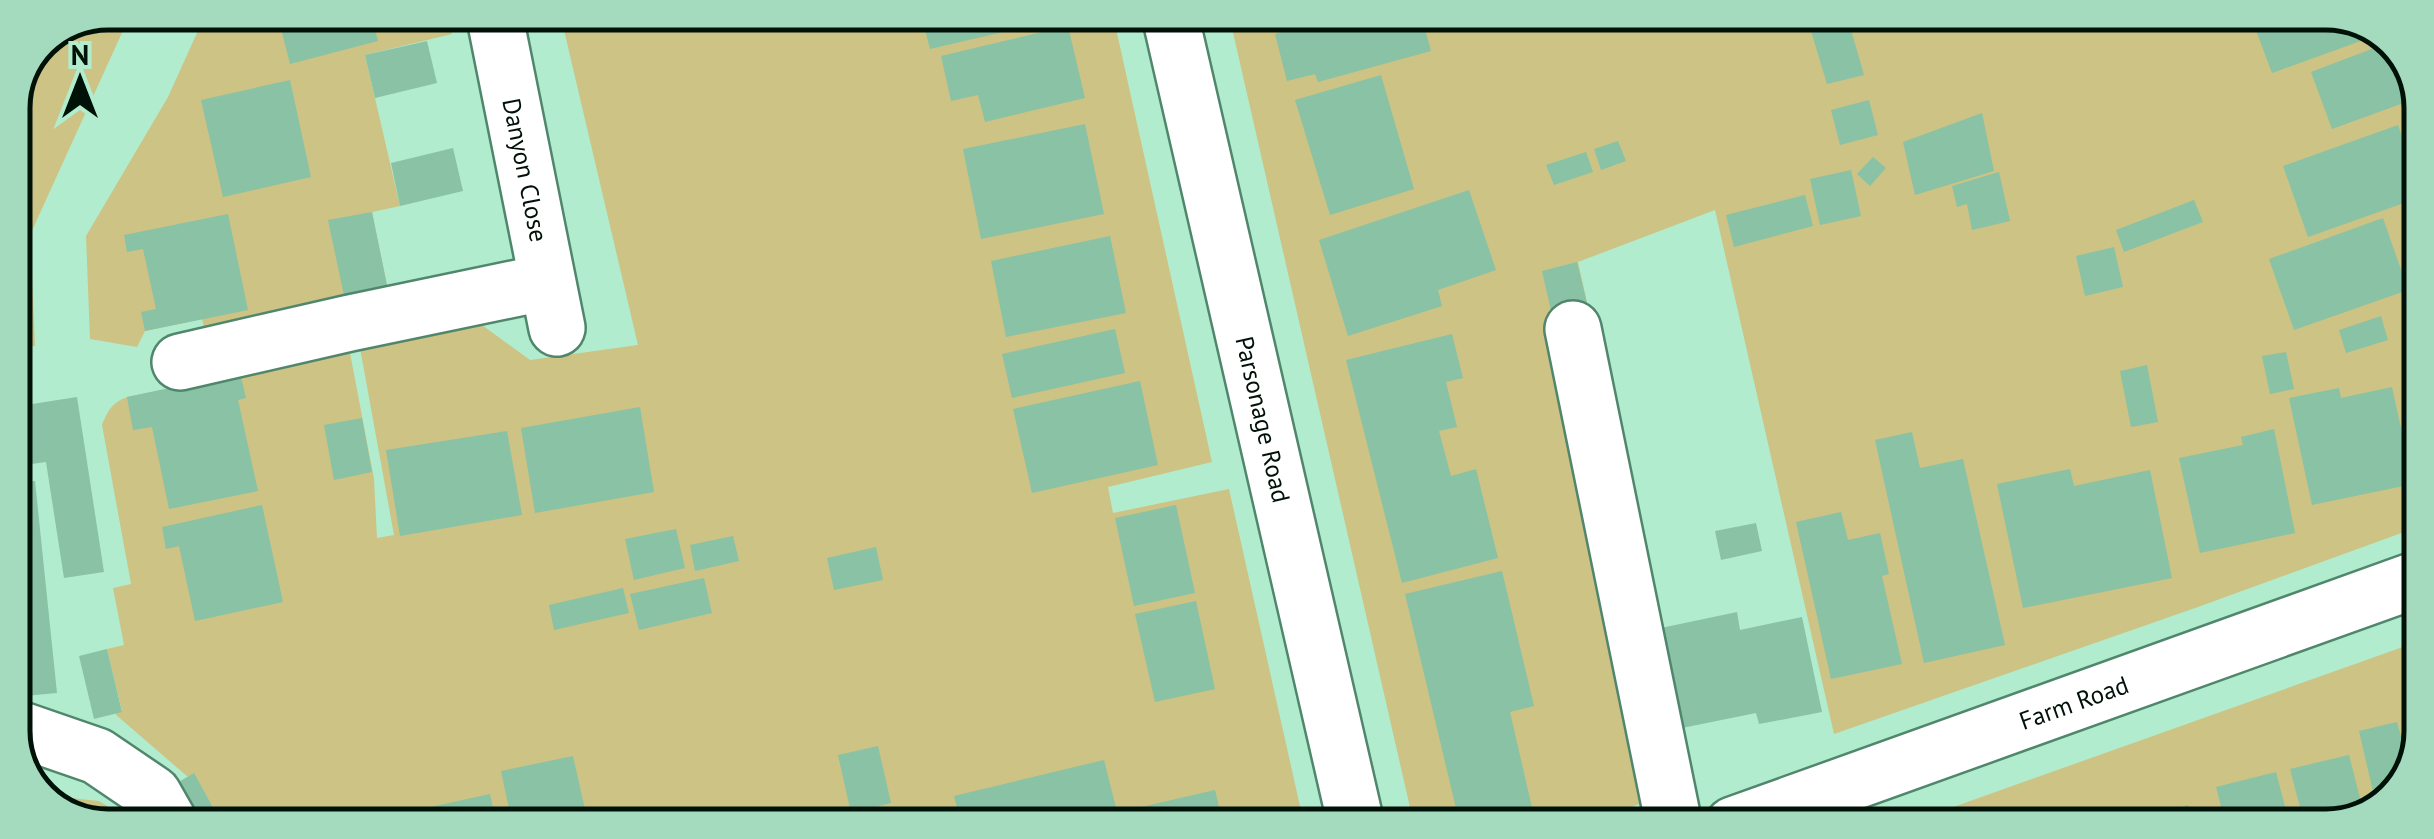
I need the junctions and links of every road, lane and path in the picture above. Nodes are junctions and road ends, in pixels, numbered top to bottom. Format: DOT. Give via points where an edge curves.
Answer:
graph roads {
  1 [pos="497,30"];
  2 [pos="1173,30"];
  3 [pos="1573,329"];
  4 [pos="180,362"];
  5 [pos="2404,585"];
  6 [pos="30,733"];
  7 [pos="162,809"];
  8 [pos="1353,809"];
  9 [pos="1671,809"];
  10 [pos="1778,809"];
  1 -- 4 [label="street, Danyon Close" via="552,305 350,323"];
  2 -- 8 [label="street, Parsonage Road"];
  3 -- 9 [label="street"];
  5 -- 10 [label="street, Farm Road"];
  6 -- 7 [label="street" via="97,756 153,794"];
}
